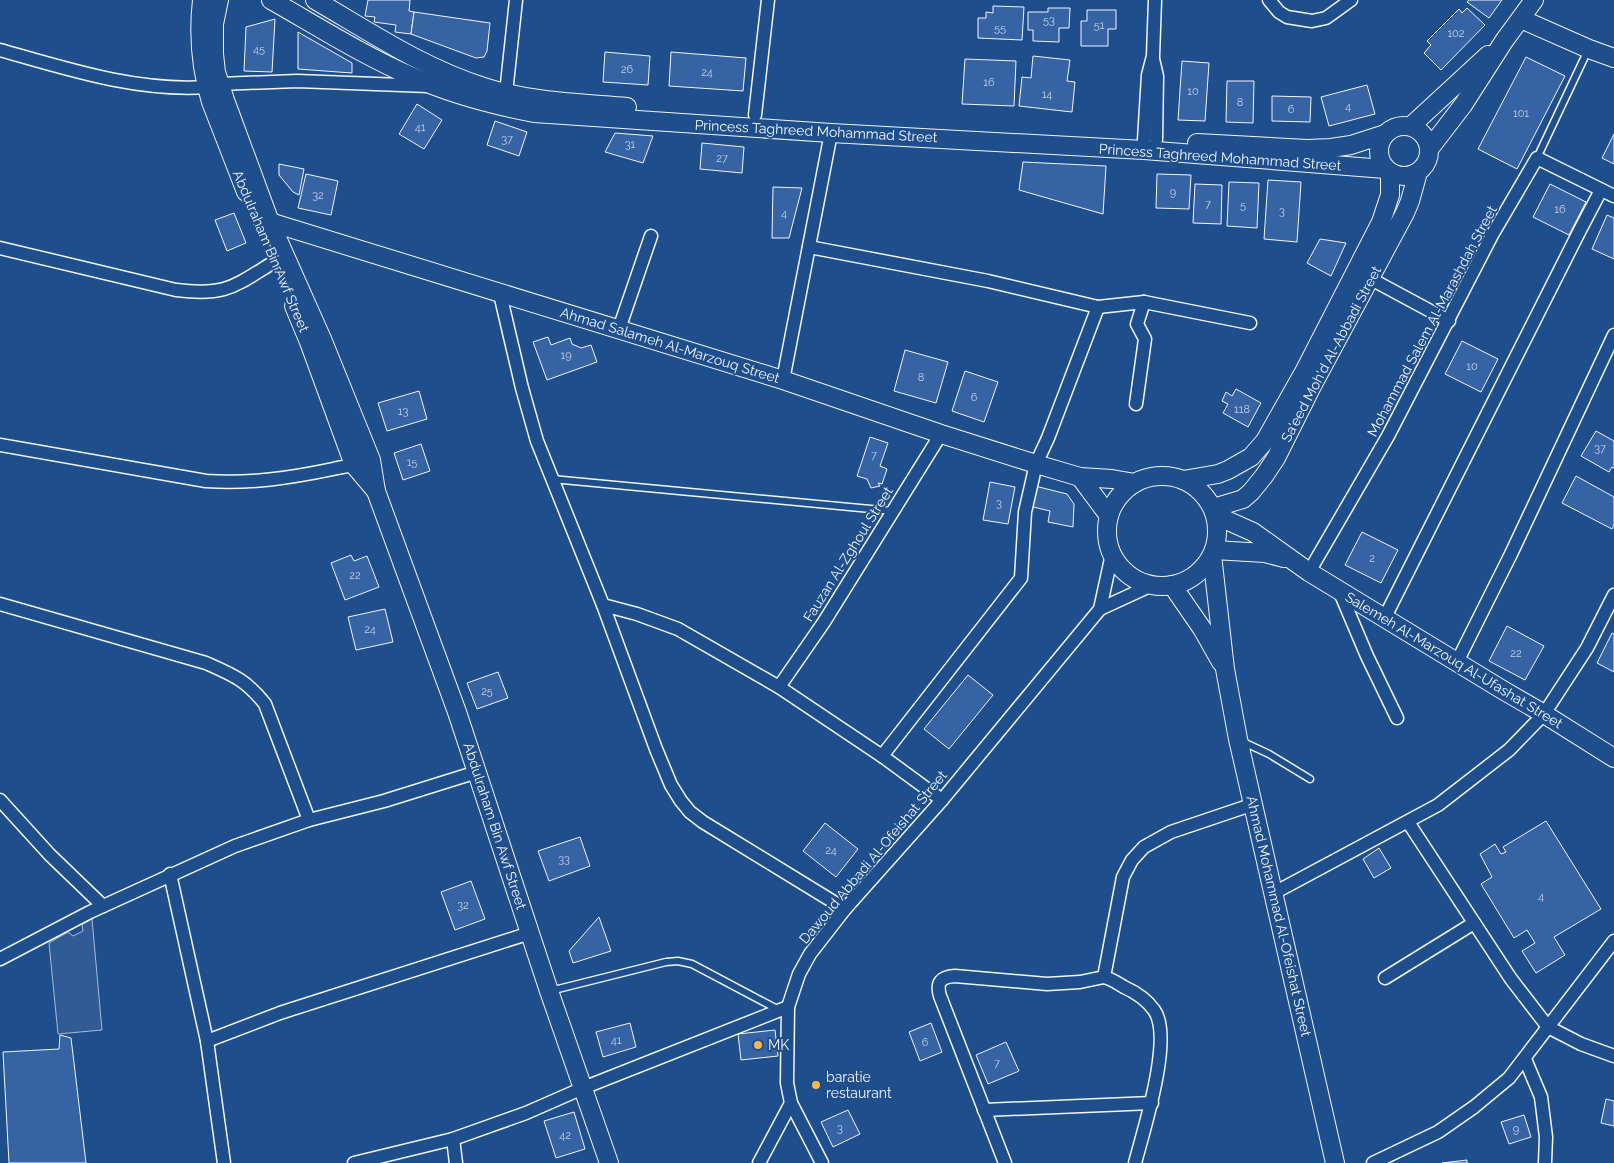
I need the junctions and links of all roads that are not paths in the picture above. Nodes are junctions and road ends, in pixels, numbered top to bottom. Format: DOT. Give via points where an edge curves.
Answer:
graph roads {
  1 [pos="202,0"];
  2 [pos="219,0"];
  3 [pos="271,0"];
  4 [pos="315,0"];
  5 [pos="516,0"];
  6 [pos="768,0"];
  7 [pos="1155,0"];
  8 [pos="1269,0"];
  9 [pos="1351,0"];
  10 [pos="1534,0"];
  11 [pos="1521,19"];
  12 [pos="1504,41"];
  13 [pos="1588,49"];
  14 [pos="0,50"];
  15 [pos="1614,58"];
  16 [pos="214,85"];
  17 [pos="436,87"];
  18 [pos="506,93"];
  19 [pos="755,115"];
  20 [pos="1411,126"];
  21 [pos="831,133"];
  22 [pos="1385,134"];
  23 [pos="1150,140"];
  24 [pos="1430,148"];
  25 [pos="1537,158"];
  26 [pos="1388,171"];
  27 [pos="1418,172"];
  28 [pos="1601,190"];
  29 [pos="1614,196"];
  30 [pos="264,223"];
  31 [pos="650,236"];
  32 [pos="809,247"];
  33 [pos="0,248"];
  34 [pos="274,262"];
  35 [pos="1370,279"];
  36 [pos="500,294"];
  37 [pos="1144,302"];
  38 [pos="1098,307"];
  39 [pos="1449,321"];
  40 [pos="1250,324"];
  41 [pos="619,329"];
  42 [pos="1614,335"];
  43 [pos="783,380"];
  44 [pos="1136,404"];
  45 [pos="941,434"];
  46 [pos="0,445"];
  47 [pos="371,460"];
  48 [pos="1036,464"];
  49 [pos="354,465"];
  50 [pos="1080,477"];
  51 [pos="552,479"];
  52 [pos="1183,480"];
  53 [pos="1136,483"];
  54 [pos="376,491"];
  55 [pos="892,511"];
  56 [pos="1214,511"];
  57 [pos="1110,516"];
  58 [pos="1213,552"];
  59 [pos="1112,554"];
  60 [pos="1294,561"];
  61 [pos="1310,572"];
  62 [pos="1152,585"];
  63 [pos="1172,585"];
  64 [pos="1339,590"];
  65 [pos="1614,595"];
  66 [pos="0,604"];
  67 [pos="603,605"];
  68 [pos="1100,608"];
  69 [pos="1385,617"];
  70 [pos="1457,662"];
  71 [pos="1225,669"];
  72 [pos="779,688"];
  73 [pos="1544,714"];
  74 [pos="1397,718"];
  75 [pos="1238,739"];
  76 [pos="882,756"];
  77 [pos="1614,758"];
  78 [pos="476,772"];
  79 [pos="1310,779"];
  80 [pos="0,800"];
  81 [pos="942,800"];
  82 [pos="1254,804"];
  83 [pos="309,820"];
  84 [pos="1408,822"];
  85 [pos="170,874"];
  86 [pos="1274,893"];
  87 [pos="103,906"];
  88 [pos="845,909"];
  89 [pos="1474,923"];
  90 [pos="530,933"];
  91 [pos="1614,941"];
  92 [pos="0,959"];
  93 [pos="1104,977"];
  94 [pos="1385,978"];
  95 [pos="549,991"];
  96 [pos="784,1009"];
  97 [pos="1548,1027"];
  98 [pos="207,1041"];
  99 [pos="1614,1056"];
  100 [pos="1524,1059"];
  101 [pos="583,1088"];
  102 [pos="791,1103"];
  103 [pos="1152,1103"];
  104 [pos="984,1110"];
  105 [pos="454,1139"];
  106 [pos="224,1163"];
  107 [pos="354,1163"];
  108 [pos="456,1163"];
  109 [pos="609,1163"];
  110 [pos="759,1163"];
  111 [pos="822,1163"];
  112 [pos="1005,1163"];
  113 [pos="1135,1163"];
  114 [pos="1335,1163"];
  115 [pos="1373,1163"];
  116 [pos="1545,1163"];
  1 -- 16 [label="street, Abdulraham Bin Awf Street" via="201,52"];
  2 -- 16 [label="street, Abdulraham Bin Awf Street" via="213,41"];
  3 -- 17 [label="street, Princess Taghreed Mohammad Street" via="391,67"];
  4 -- 18 [label="street, Princess Taghreed Mohammad Street" via="422,62"];
  5 -- 18 [label="street"];
  6 -- 19 [label="street"];
  7 -- 23 [label="street" via="1153,56 1157,76"];
  8 -- 9 [label="street" via="1287,18 1312,21 1326,18"];
  10 -- 11 [label="street"];
  11 -- 12 [label="street"];
  11 -- 13 [label="street"];
  12 -- 20 [label="street"];
  12 -- 24 [label="street" via="1463,105"];
  13 -- 15 [label="street"];
  13 -- 25 [label="lane"];
  14 -- 16 [label="street" via="128,83 181,89"];
  16 -- 17 [label="street" via="297,81"];
  16 -- 30 [label="street, Abdulraham Bin Awf Street"];
  17 -- 21 [label="street, Princess Taghreed Mohammad Street" via="534,113"];
  18 -- 19 [label="street, Princess Taghreed Mohammad Street" via="621,107"];
  19 -- 23 [label="street, Princess Taghreed Mohammad Street"];
  20 -- 22 [label="street" via="1397,126"];
  20 -- 24 [label="street" via="1424,135"];
  21 -- 26 [label="street, Princess Taghreed Mohammad Street" via="1144,150"];
  21 -- 32 [label="street"];
  22 -- 23 [label="street, Princess Taghreed Mohammad Street" via="1351,145 1307,149"];
  22 -- 26 [label="street" via="1378,148"];
  24 -- 27 [label="street" via="1427,162"];
  25 -- 28 [label="street"];
  25 -- 39 [label="street, Mohammad Salem Al-Marashdah Street" via="1492,235"];
  26 -- 27 [label="street" via="1404,176"];
  26 -- 52 [label="street, Sa'eed Moh'd Al-Abbadi Street" via="1389,200 1377,230 1265,441 1251,457 1228,470"];
  27 -- 35 [label="street, Sa'eed Moh'd Al-Abbadi Street" via="1408,207"];
  28 -- 29 [label="street"];
  28 -- 69 [label="street"];
  30 -- 34 [label="street, Abdulraham Bin Awf Street"];
  30 -- 36 [label="street, Ahmad Salameh Al-Marzouq Street"];
  30 -- 47 [label="street, Abdulraham Bin Awf Street" via="322,339"];
  31 -- 41 [label="street"];
  32 -- 38 [label="street" via="988,280"];
  32 -- 43 [label="street"];
  33 -- 34 [label="street" via="198,293 232,288"];
  34 -- 49 [label="street, Abdulraham Bin Awf Street" via="309,342"];
  35 -- 39 [label="street"];
  35 -- 56 [label="street, Sa'eed Moh'd Al-Abbadi Street" via="1264,476 1243,499"];
  36 -- 41 [label="street, Ahmad Salameh Al-Marzouq Street"];
  36 -- 51 [label="street" via="524,397"];
  37 -- 38 [label="street"];
  37 -- 40 [label="street"];
  37 -- 44 [label="street" via="1137,324 1145,339"];
  38 -- 48 [label="street"];
  39 -- 61 [label="street, Mohammad Salem Al-Marashdah Street"];
  41 -- 43 [label="street, Ahmad Salameh Al-Marzouq Street"];
  42 -- 70 [label="street"];
  43 -- 45 [label="street, Ahmad Salameh Al-Marzouq Street"];
  45 -- 48 [label="street, Ahmad Salameh Al-Marzouq Street"];
  45 -- 55 [label="street, Fauzan Al-Zghoul Street"];
  46 -- 49 [label="street" via="233,483 290,478"];
  47 -- 49 [label="street"];
  47 -- 54 [label="street, Abdulraham Bin Awf Street"];
  48 -- 50 [label="street, Ahmad Salameh Al-Marzouq Street"];
  48 -- 76 [label="street" via="1025,512 1021,578"];
  49 -- 54 [label="street, Abdulraham Bin Awf Street"];
  50 -- 53 [label="street, Ahmad Salameh Al-Marzouq Street"];
  50 -- 57 [label="street"];
  51 -- 55 [label="lane"];
  51 -- 67 [label="street"];
  52 -- 53 [label="street" via="1159,476"];
  52 -- 56 [label="street" via="1200,491"];
  53 -- 57 [label="street" via="1122,493"];
  54 -- 78 [label="street, Abdulraham Bin Awf Street"];
  55 -- 72 [label="street, Fauzan Al-Zghoul Street"];
  56 -- 58 [label="street" via="1218,526"];
  56 -- 60 [label="street, Salemeh Al-Marzouq Al-Ufashat Street" via="1253,532"];
  57 -- 59 [label="street" via="1108,539"];
  58 -- 60 [label="street, Salemeh Al-Marzouq Al-Ufashat Street" via="1265,553"];
  58 -- 63 [label="street" via="1191,578"];
  58 -- 71 [label="street, Ahmad Mohammad Al-Ofeishat Street"];
  59 -- 62 [label="street" via="1131,576"];
  59 -- 68 [label="street, Dawoud Abbadi Al-Ofeishat Street"];
  60 -- 61 [label="street, Salemeh Al-Marzouq Al-Ufashat Street"];
  61 -- 64 [label="street, Salemeh Al-Marzouq Al-Ufashat Street"];
  62 -- 63 [label="street"];
  62 -- 68 [label="street, Dawoud Abbadi Al-Ofeishat Street"];
  63 -- 71 [label="street, Ahmad Mohammad Al-Ofeishat Street"];
  64 -- 69 [label="street, Salemeh Al-Marzouq Al-Ufashat Street"];
  64 -- 74 [label="street"];
  65 -- 73 [label="street" via="1587,648"];
  66 -- 83 [label="street" via="206,663 237,676 265,704"];
  67 -- 72 [label="street" via="678,629"];
  67 -- 88 [label="street" via="656,749 681,801 703,822"];
  68 -- 81 [label="street, Dawoud Abbadi Al-Ofeishat Street"];
  69 -- 70 [label="street, Salemeh Al-Marzouq Al-Ufashat Street"];
  70 -- 73 [label="street, Salemeh Al-Marzouq Al-Ufashat Street"];
  71 -- 75 [label="street, Ahmad Mohammad Al-Ofeishat Street"];
  72 -- 76 [label="street"];
  73 -- 77 [label="street, Salemeh Al-Marzouq Al-Ufashat Street"];
  73 -- 84 [label="street" via="1472,780"];
  75 -- 79 [label="lane"];
  75 -- 82 [label="street, Ahmad Mohammad Al-Ofeishat Street"];
  76 -- 81 [label="street"];
  78 -- 83 [label="street" via="384,802"];
  78 -- 90 [label="street, Abdulraham Bin Awf Street"];
  80 -- 87 [label="street"];
  81 -- 88 [label="street, Dawoud Abbadi Al-Ofeishat Street"];
  82 -- 86 [label="street, Ahmad Mohammad Al-Ofeishat Street"];
  82 -- 93 [label="street" via="1171,832 1144,847 1132,860 1123,877"];
  83 -- 85 [label="street" via="235,846"];
  84 -- 86 [label="street"];
  84 -- 89 [label="street"];
  85 -- 87 [label="street"];
  85 -- 98 [label="street"];
  86 -- 114 [label="street, Ahmad Mohammad Al-Ofeishat Street"];
  87 -- 92 [label="street"];
  88 -- 96 [label="street, Dawoud Abbadi Al-Ofeishat Street" via="810,954"];
  89 -- 94 [label="street"];
  89 -- 97 [label="street" via="1511,980"];
  90 -- 95 [label="street, Abdulraham Bin Awf Street"];
  90 -- 98 [label="street" via="280,1013"];
  91 -- 97 [label="street"];
  93 -- 103 [label="street" via="1137,994 1155,1011 1159,1021 1159,1062"];
  93 -- 104 [label="street" via="1068,984 955,976 947,976 940,981 937,988"];
  95 -- 96 [label="lane" via="678,961 692,964"];
  95 -- 101 [label="street, Abdulraham Bin Awf Street"];
  96 -- 101 [label="street"];
  96 -- 102 [label="street, Dawoud Abbadi Al-Ofeishat Street" via="787,1083"];
  97 -- 99 [label="street"];
  97 -- 100 [label="street"];
  98 -- 106 [label="street"];
  100 -- 115 [label="street" via="1509,1078 1438,1132"];
  100 -- 116 [label="street" via="1541,1097 1546,1137"];
  101 -- 105 [label="street"];
  101 -- 109 [label="street, Abdulraham Bin Awf Street"];
  102 -- 110 [label="street"];
  102 -- 111 [label="street, Dawoud Abbadi Al-Ofeishat Street"];
  103 -- 104 [label="street"];
  103 -- 113 [label="street"];
  104 -- 112 [label="street"];
  105 -- 107 [label="street"];
  105 -- 108 [label="street"];
}
